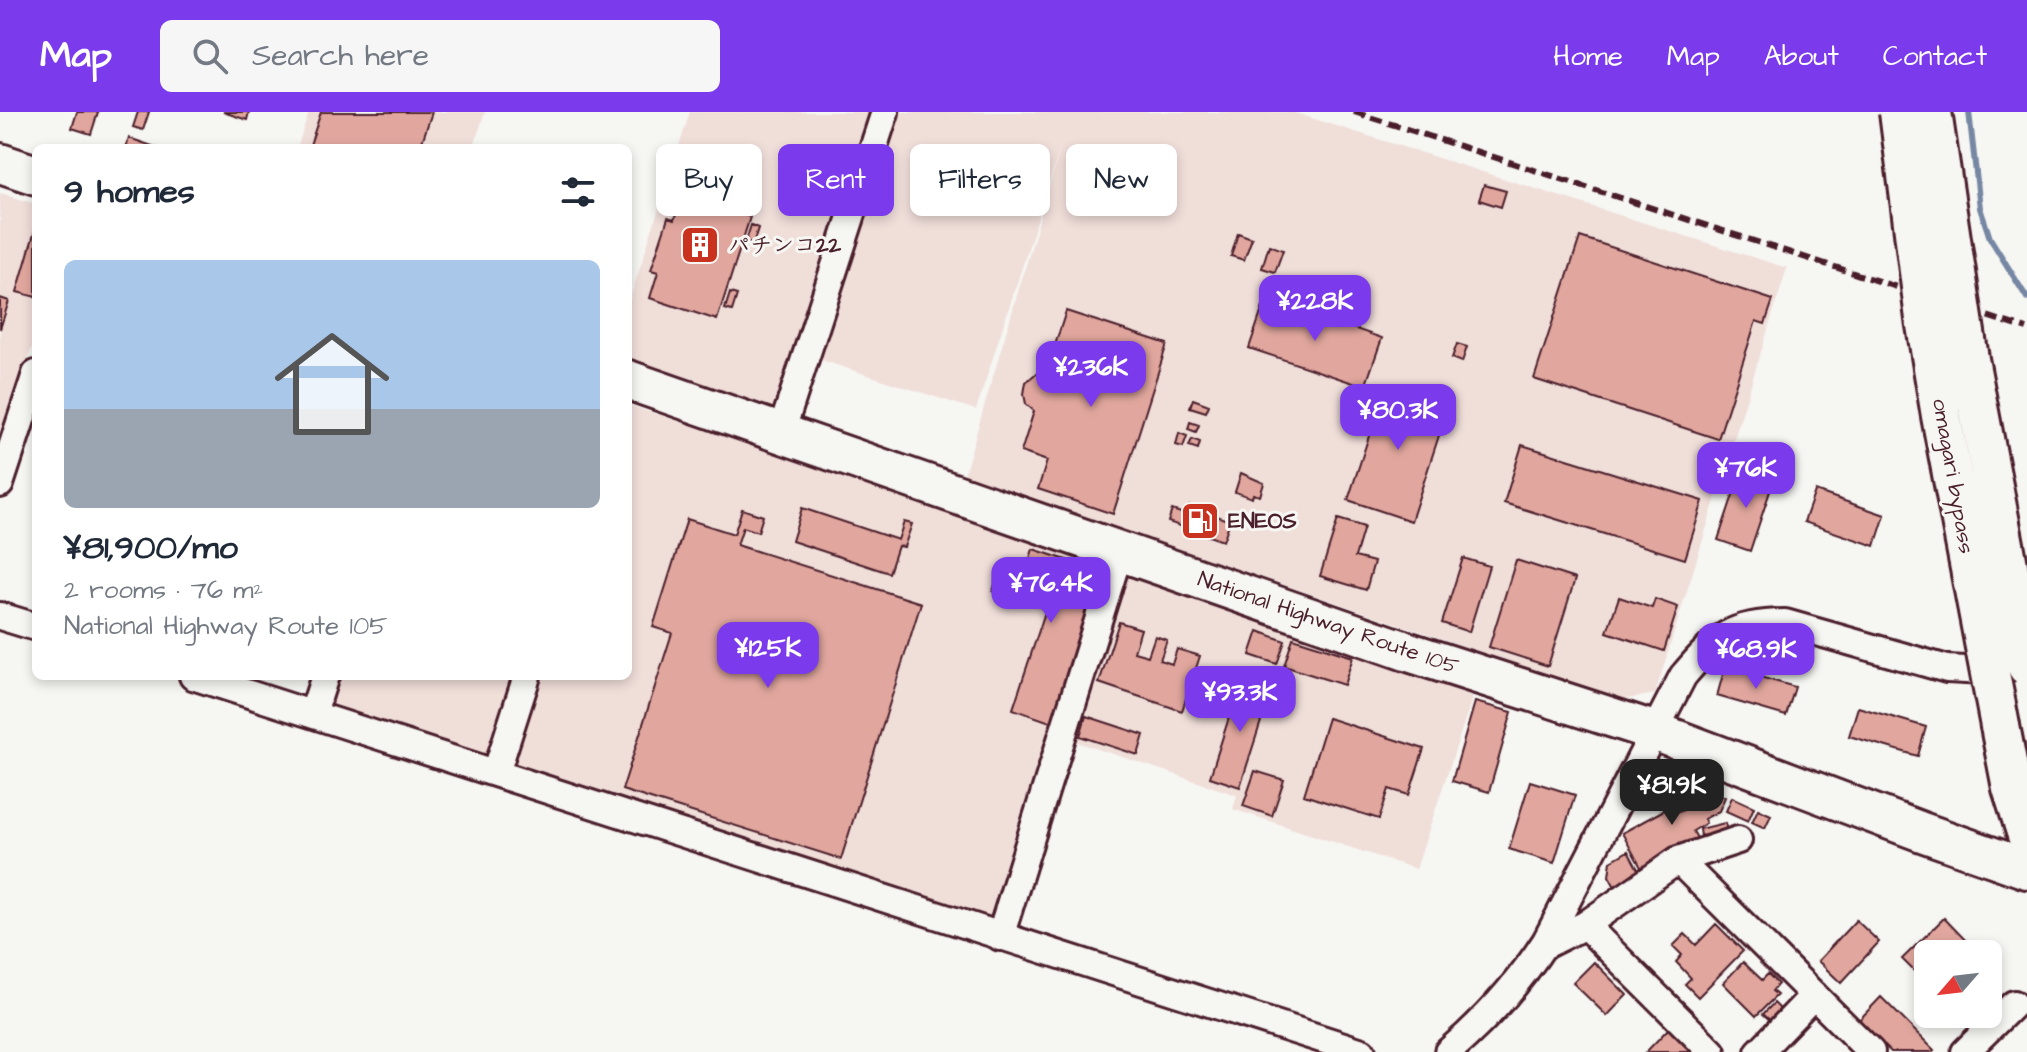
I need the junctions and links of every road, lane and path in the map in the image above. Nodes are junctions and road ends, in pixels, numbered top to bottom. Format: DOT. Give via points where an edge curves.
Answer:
graph roads {
  1 [pos="885,112"];
  2 [pos="1899,112"];
  3 [pos="1932,112"];
  4 [pos="0,163"];
  5 [pos="32,174"];
  6 [pos="632,381"];
  7 [pos="32,386"];
  8 [pos="781,433"];
  9 [pos="0,484"];
  10 [pos="1120,550"];
  11 [pos="0,616"];
  12 [pos="32,626"];
  13 [pos="2027,666"];
  14 [pos="2027,673"];
  15 [pos="206,680"];
  16 [pos="324,680"];
  17 [pos="526,680"];
  18 [pos="313,713"];
  19 [pos="1654,731"];
  20 [pos="496,773"];
  21 [pos="2027,835"];
  22 [pos="1738,840"];
  23 [pos="1678,860"];
  24 [pos="2027,869"];
  25 [pos="1585,925"];
  26 [pos="1000,937"];
  27 [pos="1543,946"];
  28 [pos="1814,995"];
  29 [pos="2014,1004"];
  30 [pos="1362,1052"];
  31 [pos="1448,1052"];
  32 [pos="1712,1052"];
  33 [pos="1759,1052"];
  34 [pos="1871,1052"];
  35 [pos="1965,1052"];
  1 -- 8 [label="street"];
  2 -- 21 [label="highway, omagari bypass, bridge" via="1939,402 2012,788"];
  3 -- 13 [label="highway, omagari bypass, bridge" via="1969,359"];
  4 -- 5 [label="highway"];
  6 -- 8 [label="highway, National Highway Route 105"];
  7 -- 9 [label="street"];
  8 -- 10 [label="highway, National Highway Route 105"];
  10 -- 19 [label="highway, National Highway Route 105"];
  10 -- 26 [label="street"];
  11 -- 12 [label="street"];
  14 -- 19 [label="street" via="1947,669 1785,623 1759,624 1734,630 1709,646 1683,676"];
  15 -- 18 [label="street"];
  16 -- 18 [label="street"];
  17 -- 20 [label="street"];
  18 -- 20 [label="street"];
  19 -- 24 [label="highway, National Highway Route 105"];
  19 -- 27 [label="street"];
  20 -- 26 [label="street"];
  22 -- 23 [label="street"];
  23 -- 25 [label="street"];
  23 -- 28 [label="street"];
  25 -- 27 [label="street"];
  25 -- 32 [label="street"];
  26 -- 30 [label="street"];
  27 -- 31 [label="street" via="1524,976"];
  28 -- 33 [label="street"];
  28 -- 34 [label="street"];
  29 -- 35 [label="street"];
}
